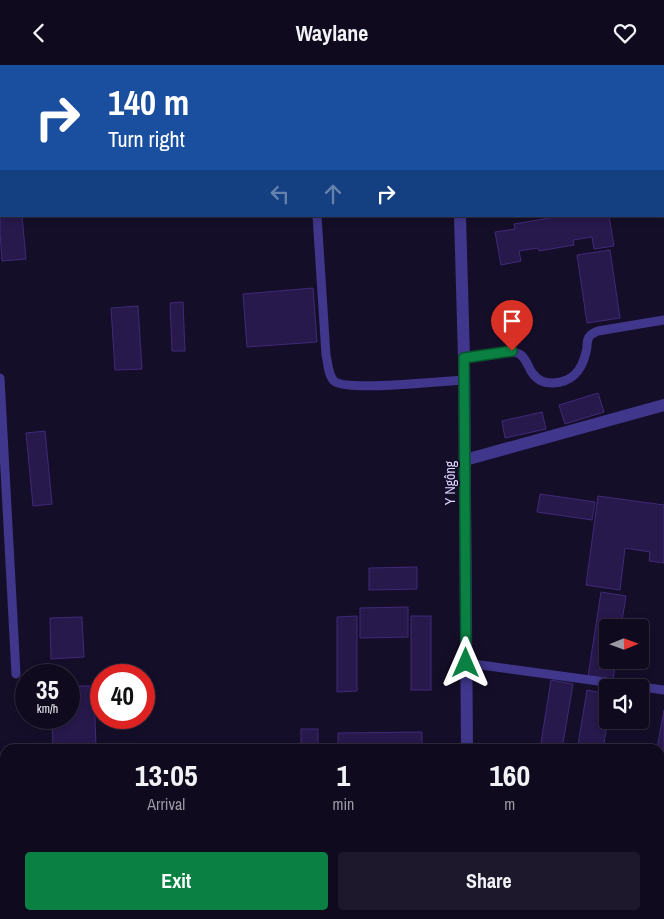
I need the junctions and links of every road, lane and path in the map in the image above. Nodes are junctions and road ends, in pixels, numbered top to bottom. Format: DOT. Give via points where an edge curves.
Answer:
graph roads {
  1 [pos="317,217"];
  2 [pos="460,217"];
  3 [pos="664,320"];
  4 [pos="464,358"];
  5 [pos="0,378"];
  6 [pos="464,380"];
  7 [pos="664,405"];
  8 [pos="465,460"];
  9 [pos="466,663"];
  10 [pos="16,664"];
  11 [pos="664,690"];
  12 [pos="467,744"];
  1 -- 6 [label="lane" via="326,355 334,380 341,385 373,386"];
  2 -- 4 [label="street, Y Ngông"];
  3 -- 4 [label="lane" via="590,335 582,366 573,378 561,382 538,380 524,358 512,351"];
  4 -- 6 [label="street, Y Ngông"];
  5 -- 10 [label="lane"];
  6 -- 8 [label="street, Y Ngông"];
  7 -- 8 [label="street"];
  8 -- 9 [label="street, Y Ngông"];
  9 -- 11 [label="lane"];
  9 -- 12 [label="street, Y Ngông"];
}
